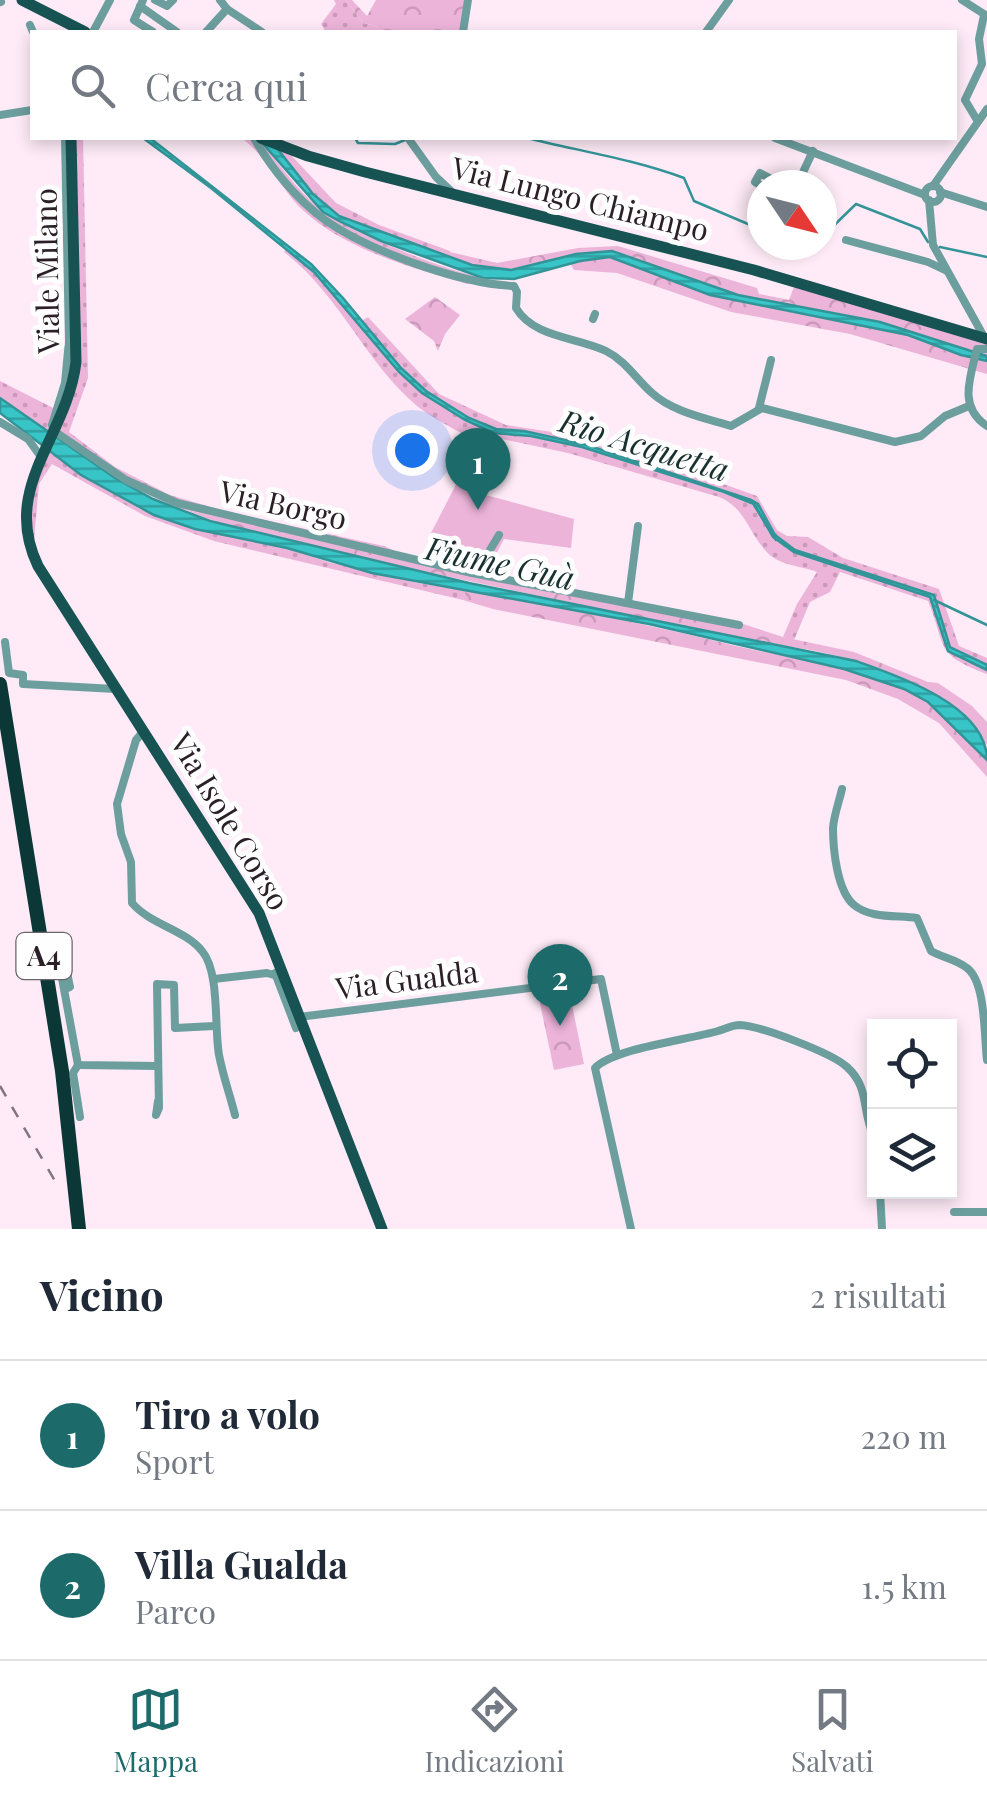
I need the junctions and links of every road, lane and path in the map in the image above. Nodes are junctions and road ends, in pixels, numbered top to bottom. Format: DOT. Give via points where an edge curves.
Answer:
graph roads {
  1 [pos="22,0"];
  2 [pos="110,0"];
  3 [pos="155,0"];
  4 [pos="173,0"];
  5 [pos="220,0"];
  6 [pos="468,0"];
  7 [pos="729,0"];
  8 [pos="962,0"];
  9 [pos="141,3"];
  10 [pos="228,9"];
  11 [pos="985,16"];
  12 [pos="57,17"];
  13 [pos="69,30"];
  14 [pos="86,30"];
  15 [pos="92,30"];
  16 [pos="150,30"];
  17 [pos="175,30"];
  18 [pos="208,30"];
  19 [pos="259,30"];
  20 [pos="463,30"];
  21 [pos="707,30"];
  22 [pos="987,109"];
  23 [pos="30,110"];
  24 [pos="0,115"];
  25 [pos="977,120"];
  26 [pos="68,140"];
  27 [pos="259,140"];
  28 [pos="264,140"];
  29 [pos="409,140"];
  30 [pos="785,140"];
  31 [pos="813,151"];
  32 [pos="804,170"];
  33 [pos="431,177"];
  34 [pos="934,194"];
  35 [pos="987,207"];
  36 [pos="846,240"];
  37 [pos="939,257"];
  38 [pos="928,262"];
  39 [pos="947,271"];
  40 [pos="973,328"];
  41 [pos="987,338"];
  42 [pos="987,349"];
  43 [pos="771,360"];
  44 [pos="969,406"];
  45 [pos="759,408"];
  46 [pos="0,422"];
  47 [pos="987,426"];
  48 [pos="54,430"];
  49 [pos="44,454"];
  50 [pos="638,526"];
  51 [pos="499,535"];
  52 [pos="476,573"];
  53 [pos="628,603"];
  54 [pos="739,625"];
  55 [pos="5,642"];
  56 [pos="0,684"];
  57 [pos="108,684"];
  58 [pos="144,731"];
  59 [pos="0,733"];
  60 [pos="842,789"];
  61 [pos="274,971"];
  62 [pos="214,980"];
  63 [pos="65,989"];
  64 [pos="298,1023"];
  65 [pos="214,1026"];
  66 [pos="178,1028"];
  67 [pos="158,1030"];
  68 [pos="181,1042"];
  69 [pos="617,1056"];
  70 [pos="987,1060"];
  71 [pos="78,1065"];
  72 [pos="158,1066"];
  73 [pos="158,1101"];
  74 [pos="80,1116"];
  75 [pos="235,1116"];
  76 [pos="867,1120"];
  77 [pos="880,1199"];
  78 [pos="954,1212"];
  79 [pos="987,1212"];
  80 [pos="77,1228"];
  81 [pos="382,1229"];
  82 [pos="630,1229"];
  83 [pos="882,1229"];
  1 -- 12 [label="main road"];
  2 -- 15 [label="street"];
  3 -- 4 [label="street" via="168,6"];
  5 -- 10 [label="street"];
  6 -- 20 [label="street"];
  7 -- 21 [label="street"];
  8 -- 11 [label="street"];
  9 -- 16 [label="street" via="134,20"];
  9 -- 17 [label="street"];
  10 -- 18 [label="street"];
  10 -- 19 [label="street"];
  11 -- 25 [label="street" via="982,64 965,100"];
  12 -- 13 [label="main road"];
  12 -- 14 [label="main road"];
  22 -- 25 [label="street"];
  23 -- 24 [label="street"];
  25 -- 34 [label="street"];
  26 -- 48 [label="main road, Viale Milano" via="76,362"];
  27 -- 45 [label="street" via="287,184 337,227 441,272 516,288 515,306 523,318 610,353 652,394 683,412 731,426"];
  28 -- 33 [label="main road, Via Lungo Chiampo" via="410,183"];
  29 -- 33 [label="street"];
  30 -- 31 [label="street"];
  31 -- 32 [label="street"];
  31 -- 34 [label="street"];
  33 -- 40 [label="main road, Via Lungo Chiampo" via="454,193 754,270 946,328"];
  34 -- 35 [label="street"];
  34 -- 37 [label="street" via="931,238"];
  36 -- 38 [label="street"];
  37 -- 38 [label="street"];
  37 -- 39 [label="street"];
  38 -- 39 [label="street"];
  39 -- 40 [label="street"];
  40 -- 41 [label="main road, Via Lungo Chiampo"];
  42 -- 44 [label="street" via="979,348 973,364"];
  43 -- 45 [label="street"];
  44 -- 45 [label="street" via="921,436 896,442"];
  44 -- 47 [label="street"];
  46 -- 49 [label="street"];
  48 -- 49 [label="main road, Viale Milano"];
  48 -- 52 [label="street, Via Borgo" via="126,480 177,503"];
  49 -- 57 [label="main road, Via Isole Corso" via="25,505 27,540"];
  50 -- 53 [label="street"];
  51 -- 52 [label="street"];
  52 -- 53 [label="street, Via Borgo"];
  53 -- 54 [label="street, Via Borgo"];
  55 -- 57 [label="street" via="10,673 23,676 23,684"];
  56 -- 80 [label="highway, A4" via="60,1062"];
  57 -- 58 [label="main road, Via Isole Corso"];
  58 -- 61 [label="main road, Via Isole Corso" via="250,897 274,950"];
  58 -- 62 [label="street" via="117,804 132,902 198,946"];
  59 -- 80 [label="highway, A4"];
  60 -- 70 [label="street" via="833,828 847,895 876,914 918,918 931,951 972,972"];
  61 -- 62 [label="street"];
  61 -- 64 [label="street"];
  61 -- 64 [label="main road, Via Isole Corso" via="287,984"];
  62 -- 65 [label="street"];
  63 -- 71 [label="street"];
  64 -- 69 [label="street, Via Gualda" via="601,978"];
  64 -- 81 [label="main road, Via Isole Corso"];
  65 -- 66 [label="street"];
  65 -- 75 [label="street"];
  66 -- 67 [label="street"];
  66 -- 67 [label="street" via="174,984 159,983"];
  66 -- 68 [label="street"];
  67 -- 72 [label="street"];
  69 -- 76 [label="street" via="730,1027 752,1028 814,1048 847,1067 864,1088"];
  69 -- 82 [label="street" via="595,1068"];
  71 -- 72 [label="street"];
  71 -- 74 [label="street" via="73,1073"];
  72 -- 73 [label="street"];
  77 -- 83 [label="street"];
  78 -- 79 [label="street"];
}
